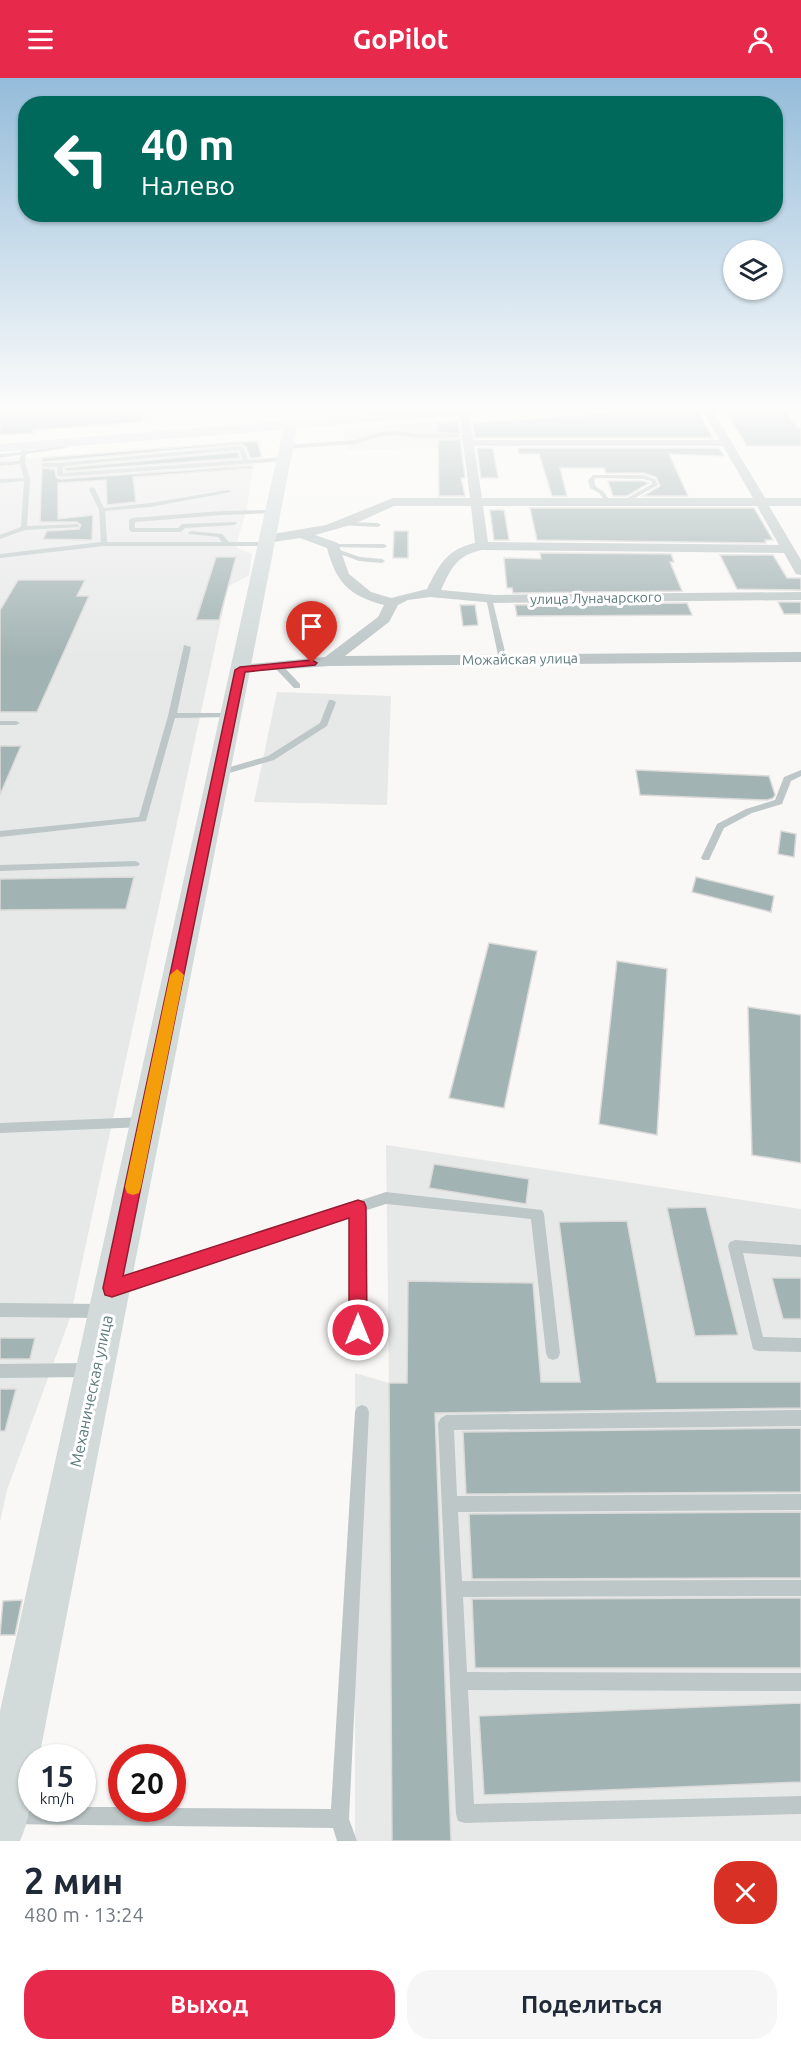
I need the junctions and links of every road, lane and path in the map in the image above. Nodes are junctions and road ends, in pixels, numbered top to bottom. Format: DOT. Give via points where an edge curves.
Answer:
graph roads {
  1 [pos="26,493"];
  2 [pos="94,493"];
  3 [pos="220,493"];
  4 [pos="277,493"];
  5 [pos="475,493"];
  6 [pos="602,493"];
  7 [pos="640,493"];
  8 [pos="755,493"];
  9 [pos="476,502"];
  10 [pos="608,502"];
  11 [pos="624,502"];
  12 [pos="760,502"];
  13 [pos="801,502"];
  14 [pos="102,510"];
  15 [pos="234,523"];
  16 [pos="339,524"];
  17 [pos="378,525"];
  18 [pos="77,526"];
  19 [pos="24,528"];
  20 [pos="269,532"];
  21 [pos="191,534"];
  22 [pos="300,534"];
  23 [pos="0,537"];
  24 [pos="104,544"];
  25 [pos="227,544"];
  26 [pos="384,546"];
  27 [pos="483,546"];
  28 [pos="334,548"];
  29 [pos="788,549"];
  30 [pos="0,556"];
  31 [pos="382,561"];
  32 [pos="801,571"];
  33 [pos="432,593"];
  34 [pos="801,596"];
  35 [pos="489,598"];
  36 [pos="392,602"];
  37 [pos="187,647"];
  38 [pos="801,657"];
  39 [pos="503,660"];
  40 [pos="329,661"];
  41 [pos="278,666"];
  42 [pos="240,670"];
  43 [pos="297,686"];
  44 [pos="332,702"];
  45 [pos="231,715"];
  46 [pos="172,716"];
  47 [pos="0,723"];
  48 [pos="16,723"];
  49 [pos="801,773"];
  50 [pos="219,774"];
  51 [pos="0,834"];
  52 [pos="706,858"];
  53 [pos="135,864"];
  54 [pos="0,868"];
  55 [pos="146,1122"];
  56 [pos="0,1128"];
  57 [pos="358,1207"];
  58 [pos="801,1251"];
  59 [pos="109,1300"];
  60 [pos="0,1310"];
  61 [pos="358,1330"];
  62 [pos="801,1345"];
  63 [pos="553,1353"];
  64 [pos="95,1370"];
  65 [pos="0,1371"];
  66 [pos="362,1412"];
  67 [pos="801,1418"];
  68 [pos="801,1502"];
  69 [pos="450,1504"];
  70 [pos="801,1588"];
  71 [pos="453,1589"];
  72 [pos="459,1681"];
  73 [pos="801,1682"];
  74 [pos="801,1805"];
  75 [pos="1,1819"];
  76 [pos="340,1819"];
  77 [pos="347,1841"];
  1 -- 19 [label="lane"];
  2 -- 14 [label="lane"];
  3 -- 14 [label="lane"];
  4 -- 20 [label="street, Механическая улица"];
  5 -- 9 [label="street"];
  6 -- 10 [label="lane"];
  7 -- 11 [label="lane"];
  8 -- 12 [label="street"];
  9 -- 10 [label="street"];
  9 -- 16 [label="street" via="393,502"];
  9 -- 27 [label="street"];
  10 -- 11 [label="street"];
  11 -- 12 [label="street"];
  12 -- 13 [label="street"];
  12 -- 29 [label="street"];
  14 -- 24 [label="lane"];
  15 -- 20 [label="lane" via="182,526 181,530 132,530 132,520 222,513"];
  16 -- 17 [label="lane"];
  16 -- 22 [label="street"];
  18 -- 19 [label="lane"];
  19 -- 23 [label="lane"];
  20 -- 22 [label="street"];
  20 -- 25 [label="lane"];
  20 -- 42 [label="street, Механическая улица"];
  21 -- 25 [label="lane" via="220,535"];
  22 -- 28 [label="street"];
  24 -- 25 [label="lane"];
  24 -- 30 [label="lane"];
  26 -- 28 [label="lane"];
  27 -- 29 [label="street"];
  27 -- 33 [label="street" via="454,555"];
  28 -- 31 [label="lane" via="359,559"];
  28 -- 36 [label="street" via="343,577 379,600"];
  29 -- 32 [label="street"];
  33 -- 35 [label="street, улица Луначарского"];
  33 -- 36 [label="street, улица Луначарского" via="403,596"];
  34 -- 35 [label="street, улица Луначарского"];
  35 -- 39 [label="lane"];
  36 -- 40 [label="street" via="384,619"];
  37 -- 46 [label="lane"];
  38 -- 39 [label="street, Можайская улица"];
  39 -- 40 [label="street, Можайская улица"];
  40 -- 41 [label="street, Можайская улица"];
  41 -- 42 [label="street, Можайская улица"];
  41 -- 43 [label="lane"];
  42 -- 45 [label="street, Механическая улица"];
  44 -- 50 [label="lane" via="324,724 271,758"];
  45 -- 46 [label="lane"];
  45 -- 50 [label="street, Механическая улица"];
  46 -- 51 [label="lane" via="143,819"];
  47 -- 48 [label="lane"];
  49 -- 52 [label="lane" via="787,779 779,802 720,826"];
  50 -- 55 [label="street, Механическая улица"];
  53 -- 54 [label="lane"];
  55 -- 56 [label="lane"];
  55 -- 59 [label="street, Механическая улица"];
  57 -- 59 [label="lane"];
  57 -- 61 [label="lane"];
  57 -- 63 [label="lane" via="386,1198 537,1214"];
  58 -- 62 [label="lane" via="735,1246 758,1344"];
  59 -- 60 [label="lane"];
  59 -- 64 [label="street, Механическая улица"];
  64 -- 65 [label="lane"];
  64 -- 75 [label="street, Механическая улица"];
  66 -- 76 [label="lane"];
  67 -- 69 [label="lane" via="446,1423"];
  68 -- 69 [label="lane"];
  69 -- 71 [label="lane"];
  70 -- 71 [label="lane"];
  71 -- 72 [label="lane"];
  72 -- 73 [label="lane"];
  72 -- 74 [label="lane" via="465,1814"];
  75 -- 76 [label="lane"];
  76 -- 77 [label="lane"];
}
